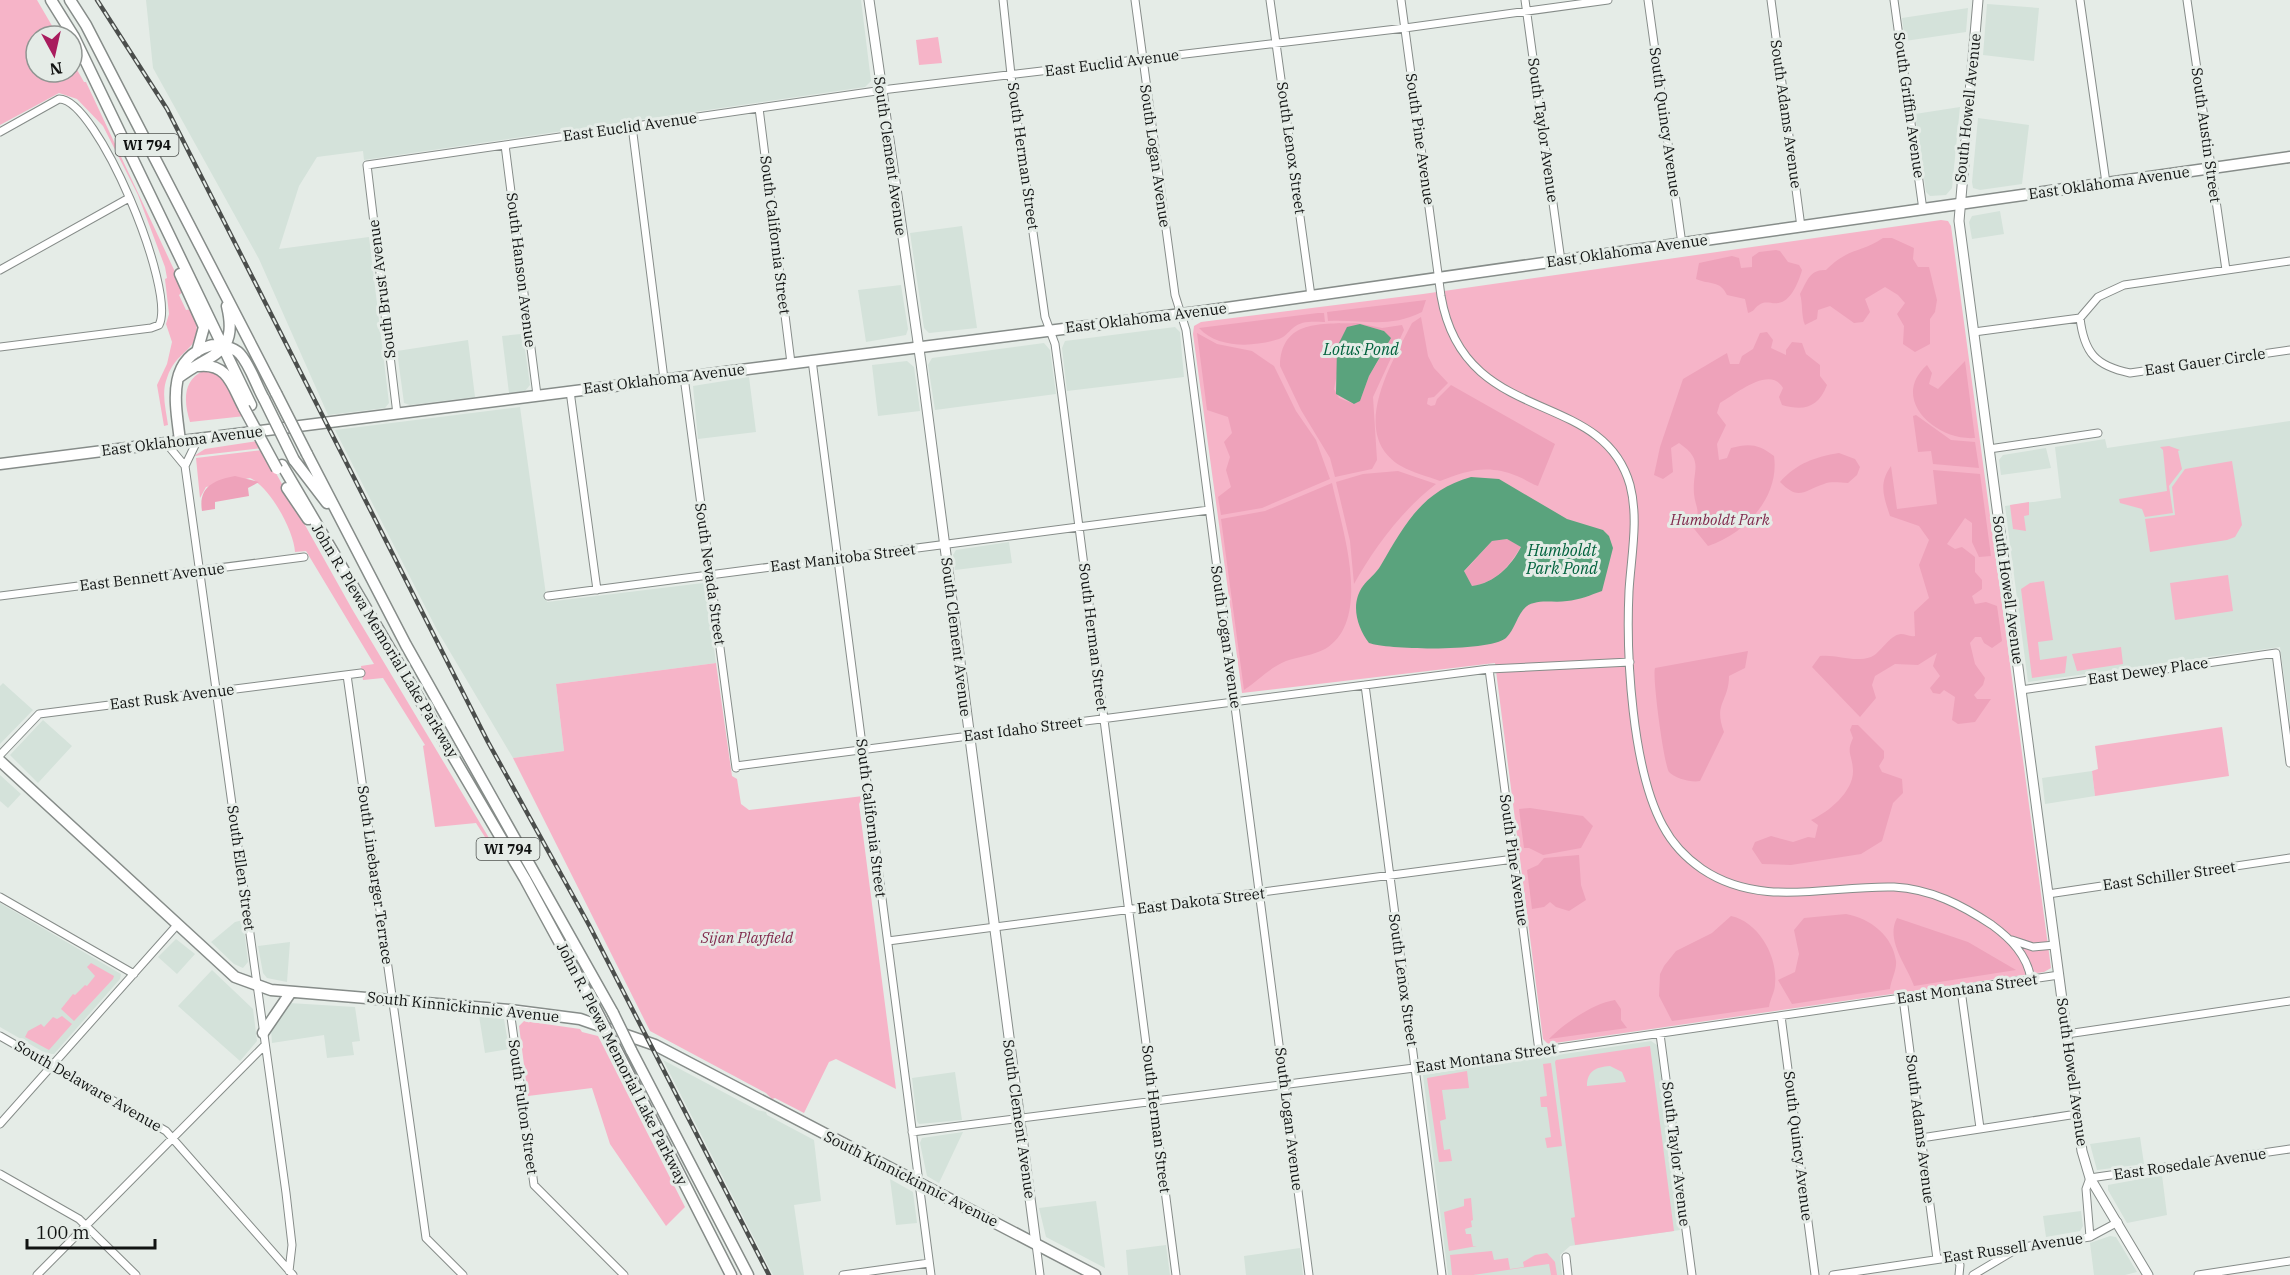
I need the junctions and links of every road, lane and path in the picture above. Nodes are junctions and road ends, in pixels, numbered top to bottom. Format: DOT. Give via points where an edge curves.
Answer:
graph roads {
  1 [pos="51,0"];
  2 [pos="70,0"];
  3 [pos="869,0"];
  4 [pos="1003,0"];
  5 [pos="1135,0"];
  6 [pos="1270,0"];
  7 [pos="1401,0"];
  8 [pos="1525,0"];
  9 [pos="1608,0"];
  10 [pos="1648,0"];
  11 [pos="1771,0"];
  12 [pos="1894,0"];
  13 [pos="1978,0"];
  14 [pos="2080,0"];
  15 [pos="2187,0"];
  16 [pos="1527,11"];
  17 [pos="1405,28"];
  18 [pos="1276,43"];
  19 [pos="1141,59"];
  20 [pos="1011,75"];
  21 [pos="880,90"];
  22 [pos="759,108"];
  23 [pos="632,126"];
  24 [pos="0,132"];
  25 [pos="505,145"];
  26 [pos="2290,157"];
  27 [pos="367,165"];
  28 [pos="2211,168"];
  29 [pos="2106,183"];
  30 [pos="129,198"];
  31 [pos="153,201"];
  32 [pos="1959,205"];
  33 [pos="1923,210"];
  34 [pos="1802,227"];
  35 [pos="1682,244"];
  36 [pos="1561,261"];
  37 [pos="2290,261"];
  38 [pos="0,270"];
  39 [pos="2226,270"];
  40 [pos="1438,278"];
  41 [pos="223,292"];
  42 [pos="1311,296"];
  43 [pos="1181,314"];
  44 [pos="2080,318"];
  45 [pos="1050,330"];
  46 [pos="1974,332"];
  47 [pos="0,346"];
  48 [pos="223,347"];
  49 [pos="918,347"];
  50 [pos="2290,350"];
  51 [pos="198,352"];
  52 [pos="812,360"];
  53 [pos="791,363"];
  54 [pos="192,367"];
  55 [pos="684,377"];
  56 [pos="178,378"];
  57 [pos="664,379"];
  58 [pos="570,391"];
  59 [pos="537,396"];
  60 [pos="248,407"];
  61 [pos="398,414"];
  62 [pos="2097,434"];
  63 [pos="198,439"];
  64 [pos="180,441"];
  65 [pos="166,443"];
  66 [pos="1989,449"];
  67 [pos="0,464"];
  68 [pos="185,466"];
  69 [pos="1209,510"];
  70 [pos="337,515"];
  71 [pos="1079,527"];
  72 [pos="944,544"];
  73 [pos="304,557"];
  74 [pos="837,558"];
  75 [pos="199,571"];
  76 [pos="710,575"];
  77 [pos="597,590"];
  78 [pos="0,596"];
  79 [pos="549,596"];
  80 [pos="1630,662"];
  81 [pos="1489,669"];
  82 [pos="361,673"];
  83 [pos="347,675"];
  84 [pos="1365,685"];
  85 [pos="2021,690"];
  86 [pos="216,692"];
  87 [pos="1234,702"];
  88 [pos="1104,719"];
  89 [pos="969,736"];
  90 [pos="863,750"];
  91 [pos="0,755"];
  92 [pos="0,761"];
  93 [pos="2290,763"];
  94 [pos="736,769"];
  95 [pos="2290,858"];
  96 [pos="1514,859"];
  97 [pos="1389,876"];
  98 [pos="1260,894"];
  99 [pos="2048,894"];
  100 [pos="0,897"];
  101 [pos="1129,910"];
  102 [pos="177,925"];
  103 [pos="994,927"];
  104 [pos="2010,939"];
  105 [pos="888,941"];
  106 [pos="2055,945"];
  107 [pos="134,974"];
  108 [pos="2059,975"];
  109 [pos="2031,979"];
  110 [pos="258,987"];
  111 [pos="1961,990"];
  112 [pos="291,992"];
  113 [pos="1903,998"];
  114 [pos="393,999"];
  115 [pos="2290,1001"];
  116 [pos="510,1010"];
  117 [pos="1781,1016"];
  118 [pos="263,1033"];
  119 [pos="1660,1034"];
  120 [pos="2067,1034"];
  121 [pos="0,1036"];
  122 [pos="265,1045"];
  123 [pos="1539,1051"];
  124 [pos="52,1065"];
  125 [pos="1414,1068"];
  126 [pos="1285,1084"];
  127 [pos="1154,1101"];
  128 [pos="2077,1114"];
  129 [pos="1019,1118"];
  130 [pos="0,1124"];
  131 [pos="1980,1128"];
  132 [pos="912,1132"];
  133 [pos="172,1138"];
  134 [pos="1921,1138"];
  135 [pos="2290,1149"];
  136 [pos="0,1174"];
  137 [pos="2090,1178"];
  138 [pos="920,1183"];
  139 [pos="2118,1222"];
  140 [pos="86,1226"];
  141 [pos="2090,1237"];
  142 [pos="1036,1244"];
  143 [pos="2017,1248"];
  144 [pos="1566,1257"];
  145 [pos="1956,1257"];
  146 [pos="1937,1259"];
  147 [pos="2290,1261"];
  148 [pos="929,1263"];
  149 [pos="291,1273"];
  150 [pos="620,1274"];
  151 [pos="37,1275"];
  152 [pos="136,1275"];
  153 [pos="462,1275"];
  154 [pos="731,1275"];
  155 [pos="747,1275"];
  156 [pos="843,1275"];
  157 [pos="931,1275"];
  158 [pos="1040,1275"];
  159 [pos="1095,1275"];
  160 [pos="1176,1275"];
  161 [pos="1310,1275"];
  162 [pos="1442,1275"];
  163 [pos="1568,1275"];
  164 [pos="1692,1275"];
  165 [pos="1815,1275"];
  166 [pos="1833,1275"];
  167 [pos="1959,1275"];
  168 [pos="1973,1275"];
  169 [pos="2148,1275"];
  170 [pos="2198,1275"];
  1 -- 31 [label="main road, John R. Plewa Memorial Lake Parkway / WI 794" via="74,37"];
  2 -- 41 [label="main road, John R. Plewa Memorial Lake Parkway / WI 794"];
  3 -- 21 [label="street, South Clement Avenue"];
  4 -- 20 [label="street, South Herman Street"];
  5 -- 19 [label="street, South Logan Avenue"];
  6 -- 18 [label="street, South Lenox Street"];
  7 -- 17 [label="street, South Pine Avenue"];
  8 -- 16 [label="street, South Taylor Avenue"];
  9 -- 16 [label="street, East Euclid Avenue"];
  10 -- 35 [label="street, South Quincy Avenue"];
  11 -- 34 [label="street, South Adams Avenue"];
  12 -- 33 [label="street, South Griffin Avenue"];
  13 -- 32 [label="street, South Howell Avenue"];
  14 -- 29 [label="street"];
  15 -- 28 [label="street, South Austin Street"];
  16 -- 17 [label="street, East Euclid Avenue"];
  16 -- 36 [label="street, South Taylor Avenue"];
  17 -- 18 [label="street, East Euclid Avenue"];
  17 -- 40 [label="street, South Pine Avenue"];
  18 -- 19 [label="street, East Euclid Avenue"];
  18 -- 42 [label="street, South Lenox Street"];
  19 -- 20 [label="street, East Euclid Avenue"];
  19 -- 43 [label="street, South Logan Avenue"];
  20 -- 21 [label="street, East Euclid Avenue"];
  20 -- 45 [label="street, South Herman Street"];
  21 -- 22 [label="street, East Euclid Avenue"];
  21 -- 49 [label="street, South Clement Avenue"];
  22 -- 23 [label="street, East Euclid Avenue"];
  22 -- 53 [label="street, South California Street"];
  23 -- 25 [label="street, East Euclid Avenue"];
  23 -- 57 [label="street"];
  24 -- 30 [label="street" via="59,99 70,101 95,131"];
  25 -- 27 [label="street, East Euclid Avenue"];
  25 -- 59 [label="street, South Hanson Avenue"];
  26 -- 28 [label="main road, East Oklahoma Avenue"];
  27 -- 61 [label="street, South Brust Avenue"];
  28 -- 29 [label="main road, East Oklahoma Avenue"];
  28 -- 39 [label="street, South Austin Street"];
  29 -- 32 [label="main road, East Oklahoma Avenue"];
  30 -- 38 [label="street"];
  30 -- 47 [label="street" via="157,274 162,313 159,325"];
  31 -- 48 [label="main road, John R. Plewa Memorial Lake Parkway / WI 794"];
  31 -- 51 [label="main road" via="158,223 204,327"];
  32 -- 33 [label="main road, East Oklahoma Avenue"];
  32 -- 46 [label="street, South Howell Avenue"];
  33 -- 34 [label="main road, East Oklahoma Avenue"];
  34 -- 35 [label="main road, East Oklahoma Avenue"];
  35 -- 36 [label="main road, East Oklahoma Avenue"];
  36 -- 40 [label="main road, East Oklahoma Avenue"];
  37 -- 39 [label="street"];
  39 -- 44 [label="street" via="2124,285 2098,297"];
  40 -- 42 [label="main road, East Oklahoma Avenue"];
  40 -- 80 [label="street, South Pine Avenue" via="1452,337 1484,377 1515,396 1590,430 1615,455 1626,474 1634,520"];
  41 -- 48 [label="main road" via="232,326"];
  41 -- 70 [label="main road, John R. Plewa Memorial Lake Parkway / WI 794, bridge"];
  42 -- 43 [label="main road, East Oklahoma Avenue"];
  43 -- 45 [label="main road, East Oklahoma Avenue"];
  43 -- 69 [label="street, South Logan Avenue"];
  44 -- 46 [label="street"];
  44 -- 50 [label="street, East Gauer Circle" via="2082,334 2099,362 2130,373"];
  45 -- 49 [label="main road, East Oklahoma Avenue"];
  45 -- 71 [label="street, South Herman Street"];
  46 -- 66 [label="street, South Howell Avenue"];
  48 -- 51 [label="main road" via="210,345"];
  48 -- 54 [label="main road"];
  48 -- 60 [label="main road, John R. Plewa Memorial Lake Parkway / WI 794"];
  48 -- 70 [label="main road, bridge" via="240,354 294,460"];
  49 -- 52 [label="main road, East Oklahoma Avenue"];
  49 -- 72 [label="street, South Clement Avenue"];
  51 -- 56 [label="main road" via="182,364"];
  52 -- 53 [label="main road, East Oklahoma Avenue"];
  52 -- 74 [label="street, South California Street"];
  53 -- 55 [label="main road, East Oklahoma Avenue"];
  54 -- 56 [label="main road"];
  54 -- 60 [label="main road" via="212,365 221,369"];
  55 -- 57 [label="main road, East Oklahoma Avenue"];
  55 -- 76 [label="street, South Nevada Street"];
  56 -- 64 [label="main road" via="174,396"];
  57 -- 58 [label="main road, East Oklahoma Avenue"];
  58 -- 59 [label="main road, East Oklahoma Avenue"];
  58 -- 77 [label="street"];
  59 -- 61 [label="main road, East Oklahoma Avenue"];
  60 -- 154 [label="main road, John R. Plewa Memorial Lake Parkway / WI 794, bridge" via="279,467 525,879"];
  61 -- 63 [label="main road, East Oklahoma Avenue"];
  62 -- 66 [label="street"];
  63 -- 64 [label="main road, East Oklahoma Avenue"];
  63 -- 68 [label="street"];
  64 -- 65 [label="main road, East Oklahoma Avenue"];
  65 -- 67 [label="main road, East Oklahoma Avenue"];
  65 -- 68 [label="street"];
  66 -- 85 [label="street, South Howell Avenue"];
  68 -- 75 [label="street, South Ellen Street"];
  69 -- 71 [label="street, East Manitoba Street"];
  69 -- 87 [label="street, South Logan Avenue"];
  70 -- 155 [label="main road, John R. Plewa Memorial Lake Parkway / WI 794, bridge" via="405,645 613,1013"];
  71 -- 72 [label="street, East Manitoba Street"];
  71 -- 88 [label="street, South Herman Street"];
  72 -- 74 [label="street, East Manitoba Street"];
  72 -- 89 [label="street, South Clement Avenue"];
  73 -- 75 [label="street, East Bennett Avenue"];
  74 -- 76 [label="street, East Manitoba Street"];
  74 -- 90 [label="street, South California Street"];
  75 -- 78 [label="street, East Bennett Avenue"];
  75 -- 86 [label="street, South Ellen Street"];
  76 -- 77 [label="street, East Manitoba Street"];
  76 -- 94 [label="street, South Nevada Street"];
  77 -- 79 [label="street, East Manitoba Street"];
  80 -- 81 [label="street, East Idaho Street"];
  80 -- 104 [label="street, South Pine Avenue" via="1643,764 1653,802 1670,838 1700,868 1736,887 1782,894 1866,887 1924,892 1966,908"];
  81 -- 84 [label="street, East Idaho Street"];
  81 -- 96 [label="street, South Pine Avenue"];
  82 -- 83 [label="street, East Rusk Avenue"];
  83 -- 86 [label="street, East Rusk Avenue"];
  83 -- 114 [label="street, South Linebarger Terrace"];
  84 -- 87 [label="street, East Idaho Street"];
  84 -- 97 [label="street, South Lenox Street"];
  85 -- 93 [label="street, East Dewey Place" via="2276,653"];
  85 -- 99 [label="street, South Howell Avenue"];
  86 -- 91 [label="street, East Rusk Avenue" via="39,714"];
  86 -- 110 [label="street, South Ellen Street"];
  87 -- 88 [label="street, East Idaho Street"];
  87 -- 98 [label="street, South Logan Avenue"];
  88 -- 89 [label="street, East Idaho Street"];
  88 -- 101 [label="street, South Herman Street"];
  89 -- 90 [label="street, East Idaho Street"];
  89 -- 103 [label="street, South Clement Avenue"];
  90 -- 94 [label="street, East Idaho Street"];
  90 -- 105 [label="street, South California Street"];
  92 -- 102 [label="main road, South Kinnickinnic Avenue"];
  95 -- 99 [label="street, East Schiller Street"];
  96 -- 97 [label="street, East Dakota Street"];
  96 -- 123 [label="street, South Pine Avenue"];
  97 -- 98 [label="street, East Dakota Street"];
  97 -- 125 [label="street, South Lenox Street"];
  98 -- 101 [label="street, East Dakota Street"];
  98 -- 126 [label="street, South Logan Avenue"];
  99 -- 106 [label="street, South Howell Avenue"];
  100 -- 107 [label="street"];
  101 -- 103 [label="street, East Dakota Street"];
  101 -- 127 [label="street, South Herman Street"];
  102 -- 107 [label="street"];
  102 -- 110 [label="main road, South Kinnickinnic Avenue" via="235,977"];
  103 -- 105 [label="street, East Dakota Street"];
  103 -- 129 [label="street, South Clement Avenue"];
  104 -- 106 [label="street" via="2033,947"];
  104 -- 109 [label="street" via="2025,958"];
  105 -- 132 [label="street, South California Street"];
  106 -- 108 [label="street, South Howell Avenue"];
  107 -- 124 [label="street"];
  108 -- 109 [label="street, East Montana Street"];
  108 -- 120 [label="street, South Howell Avenue"];
  109 -- 111 [label="street, East Montana Street"];
  110 -- 112 [label="main road, South Kinnickinnic Avenue"];
  110 -- 118 [label="street, South Ellen Street"];
  111 -- 113 [label="street, East Montana Street"];
  111 -- 131 [label="street"];
  112 -- 114 [label="main road, South Kinnickinnic Avenue"];
  112 -- 118 [label="main road"];
  113 -- 117 [label="street, East Montana Street"];
  113 -- 134 [label="street, South Adams Avenue"];
  114 -- 116 [label="main road, South Kinnickinnic Avenue"];
  114 -- 153 [label="street, South Linebarger Terrace" via="426,1238"];
  115 -- 120 [label="street"];
  116 -- 138 [label="main road, South Kinnickinnic Avenue" via="580,1019 656,1045"];
  116 -- 150 [label="street, South Fulton Street" via="534,1185"];
  117 -- 119 [label="street, East Montana Street"];
  117 -- 165 [label="street, South Quincy Avenue"];
  118 -- 122 [label="street, South Ellen Street"];
  119 -- 123 [label="street, East Montana Street"];
  119 -- 164 [label="street, South Taylor Avenue"];
  120 -- 128 [label="street, South Howell Avenue"];
  121 -- 124 [label="street, South Delaware Avenue"];
  122 -- 133 [label="street"];
  122 -- 149 [label="street, South Ellen Street" via="292,1245"];
  123 -- 125 [label="street, East Montana Street"];
  124 -- 130 [label="street"];
  124 -- 133 [label="street, South Delaware Avenue"];
  125 -- 126 [label="street, East Montana Street"];
  125 -- 162 [label="street, South Lenox Street"];
  126 -- 127 [label="street, East Montana Street"];
  126 -- 161 [label="street, South Logan Avenue"];
  127 -- 129 [label="street, East Montana Street"];
  127 -- 160 [label="street, South Herman Street"];
  128 -- 131 [label="street"];
  128 -- 137 [label="street, South Howell Avenue"];
  129 -- 132 [label="street, East Montana Street"];
  129 -- 142 [label="street, South Clement Avenue"];
  131 -- 134 [label="street"];
  132 -- 138 [label="street, South California Street"];
  133 -- 140 [label="street"];
  133 -- 149 [label="street, South Delaware Avenue"];
  134 -- 146 [label="street, South Adams Avenue"];
  135 -- 137 [label="street, East Rosedale Avenue"];
  136 -- 140 [label="street"];
  137 -- 139 [label="street, South Howell Avenue"];
  137 -- 141 [label="street, South Howell Avenue" via="2086,1189"];
  138 -- 142 [label="main road, South Kinnickinnic Avenue"];
  138 -- 148 [label="street, South California Street"];
  139 -- 141 [label="street, East Russell Avenue"];
  139 -- 169 [label="street, South Howell Avenue"];
  140 -- 151 [label="street"];
  140 -- 152 [label="street"];
  141 -- 143 [label="street, East Russell Avenue"];
  142 -- 158 [label="street, South Clement Avenue"];
  142 -- 159 [label="main road, South Kinnickinnic Avenue"];
  143 -- 145 [label="street, East Russell Avenue"];
  143 -- 168 [label="street"];
  144 -- 163 [label="street"];
  145 -- 146 [label="street, East Russell Avenue"];
  145 -- 167 [label="street"];
  146 -- 166 [label="street, East Russell Avenue"];
  147 -- 170 [label="street"];
  148 -- 156 [label="street"];
  148 -- 157 [label="street, South California Street"];
}
